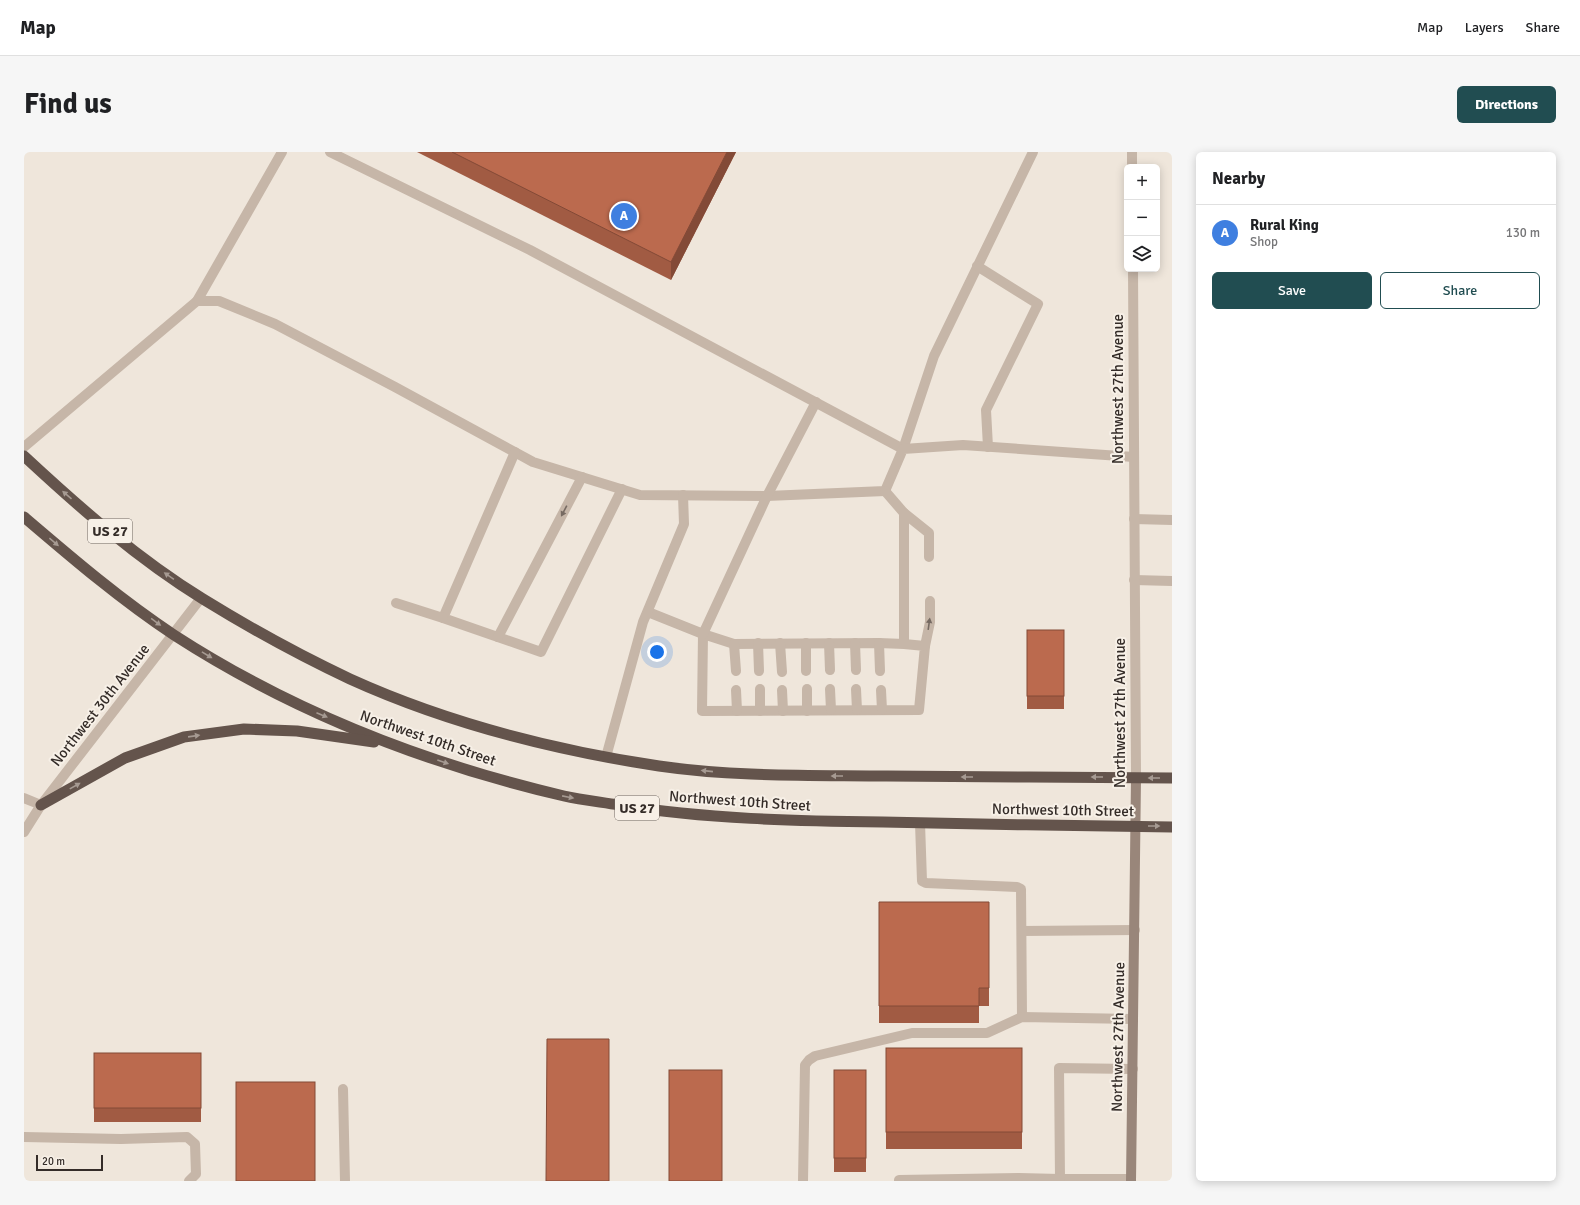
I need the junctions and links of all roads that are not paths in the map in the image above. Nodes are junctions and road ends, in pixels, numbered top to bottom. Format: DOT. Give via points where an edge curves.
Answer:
graph roads {
  1 [pos="282,152"];
  2 [pos="330,152"];
  3 [pos="1033,152"];
  4 [pos="1132,152"];
  5 [pos="1132,164"];
  6 [pos="977,266"];
  7 [pos="1132,272"];
  8 [pos="197,301"];
  9 [pos="816,402"];
  10 [pos="24,447"];
  11 [pos="988,447"];
  12 [pos="903,449"];
  13 [pos="515,452"];
  14 [pos="24,456"];
  15 [pos="1134,457"];
  16 [pos="582,477"];
  17 [pos="622,489"];
  18 [pos="885,491"];
  19 [pos="683,495"];
  20 [pos="767,496"];
  21 [pos="904,513"];
  22 [pos="24,517"];
  23 [pos="1134,519"];
  24 [pos="1172,520"];
  25 [pos="929,557"];
  26 [pos="1134,580"];
  27 [pos="1172,580"];
  28 [pos="201,598"];
  29 [pos="930,601"];
  30 [pos="396,603"];
  31 [pos="648,612"];
  32 [pos="443,618"];
  33 [pos="174,634"];
  34 [pos="703,634"];
  35 [pos="498,637"];
  36 [pos="758,643"];
  37 [pos="780,643"];
  38 [pos="806,643"];
  39 [pos="829,643"];
  40 [pos="855,643"];
  41 [pos="879,643"];
  42 [pos="734,644"];
  43 [pos="904,644"];
  44 [pos="925,646"];
  45 [pos="830,670"];
  46 [pos="856,670"];
  47 [pos="736,671"];
  48 [pos="760,671"];
  49 [pos="806,671"];
  50 [pos="880,671"];
  51 [pos="782,672"];
  52 [pos="760,689"];
  53 [pos="807,689"];
  54 [pos="830,689"];
  55 [pos="856,689"];
  56 [pos="736,690"];
  57 [pos="782,690"];
  58 [pos="881,690"];
  59 [pos="831,710"];
  60 [pos="857,710"];
  61 [pos="882,710"];
  62 [pos="737,711"];
  63 [pos="760,711"];
  64 [pos="783,711"];
  65 [pos="807,711"];
  66 [pos="389,744"];
  67 [pos="606,757"];
  68 [pos="1136,778"];
  69 [pos="1172,778"];
  70 [pos="24,798"];
  71 [pos="41,805"];
  72 [pos="920,823"];
  73 [pos="1136,826"];
  74 [pos="1172,826"];
  75 [pos="24,832"];
  76 [pos="1135,930"];
  77 [pos="1022,931"];
  78 [pos="1022,1017"];
  79 [pos="1133,1019"];
  80 [pos="1133,1069"];
  81 [pos="343,1089"];
  82 [pos="24,1137"];
  83 [pos="1060,1179"];
  84 [pos="1131,1180"];
  85 [pos="189,1181"];
  86 [pos="345,1181"];
  87 [pos="803,1181"];
  88 [pos="899,1181"];
  1 -- 8 [label="street"];
  2 -- 9 [label="street" via="530,250"];
  3 -- 6 [label="street"];
  4 -- 5 [label="street"];
  6 -- 11 [label="street" via="1038,304 986,410"];
  6 -- 12 [label="street" via="934,356"];
  7 -- 15 [label="street, Northwest 27th Avenue"];
  8 -- 10 [label="street"];
  8 -- 13 [label="street" via="219,301 275,324"];
  9 -- 12 [label="street"];
  9 -- 20 [label="street"];
  11 -- 12 [label="street" via="963,445"];
  11 -- 15 [label="street"];
  12 -- 18 [label="street"];
  13 -- 16 [label="street" via="533,462"];
  13 -- 32 [label="street"];
  28 -- 14 [label="highway, US 27, one-way" via="96,520"];
  15 -- 23 [label="street, Northwest 27th Avenue"];
  16 -- 17 [label="street"];
  16 -- 35 [label="street, one-way"];
  17 -- 19 [label="street" via="640,495"];
  17 -- 35 [label="street" via="541,652"];
  18 -- 20 [label="street"];
  18 -- 21 [label="street"];
  19 -- 20 [label="street"];
  19 -- 31 [label="street" via="684,524"];
  20 -- 34 [label="street"];
  21 -- 25 [label="street" via="929,533"];
  21 -- 43 [label="street"];
  22 -- 33 [label="highway, US 27, one-way" via="84,568"];
  23 -- 24 [label="street"];
  23 -- 26 [label="street, Northwest 27th Avenue"];
  26 -- 27 [label="street"];
  26 -- 68 [label="street, Northwest 27th Avenue"];
  28 -- 33 [label="street, Northwest 30th Avenue"];
  28 -- 67 [label="highway, Northwest 10th Street / US 27" via="280,644 351,679 418,706 502,733"];
  44 -- 29 [label="street, one-way" via="930,622"];
  30 -- 32 [label="street"];
  31 -- 34 [label="street"];
  31 -- 67 [label="street" via="643,622"];
  32 -- 35 [label="street"];
  33 -- 66 [label="highway, Northwest 10th Street / US 27, one-way" via="237,673 298,705"];
  33 -- 71 [label="street, Northwest 30th Avenue"];
  34 -- 42 [label="street"];
  34 -- 62 [label="street" via="702,712"];
  36 -- 37 [label="street"];
  36 -- 42 [label="street"];
  36 -- 48 [label="street"];
  37 -- 38 [label="street"];
  37 -- 51 [label="street"];
  38 -- 39 [label="street"];
  38 -- 49 [label="street"];
  39 -- 40 [label="street"];
  39 -- 45 [label="street"];
  40 -- 41 [label="street"];
  40 -- 46 [label="street"];
  41 -- 43 [label="street"];
  41 -- 50 [label="street"];
  42 -- 47 [label="street"];
  43 -- 44 [label="street"];
  44 -- 61 [label="street" via="919,710"];
  52 -- 63 [label="street"];
  53 -- 65 [label="street"];
  54 -- 59 [label="street"];
  55 -- 60 [label="street"];
  56 -- 62 [label="street"];
  57 -- 64 [label="street"];
  58 -- 61 [label="street"];
  59 -- 60 [label="street"];
  59 -- 65 [label="street"];
  60 -- 61 [label="street"];
  62 -- 63 [label="street"];
  63 -- 64 [label="street"];
  64 -- 65 [label="street"];
  71 -- 66 [label="highway, one-way" via="125,758 184,738 244,729 297,731"];
  66 -- 72 [label="highway, Northwest 10th Street / US 27, one-way" via="469,771 567,797 654,810 735,818"];
  68 -- 67 [label="highway, Northwest 10th Street / US 27, one-way" via="732,773"];
  69 -- 68 [label="highway, Northwest 10th Street / US 27, one-way"];
  68 -- 73 [label="main road, Northwest 27th Avenue"];
  70 -- 71 [label="street"];
  71 -- 75 [label="street, Northwest 30th Avenue"];
  72 -- 73 [label="highway, Northwest 10th Street / US 27"];
  72 -- 77 [label="street" via="922,881 1017,887 1021,889"];
  73 -- 74 [label="highway, Northwest 10th Street / US 27, one-way"];
  73 -- 76 [label="main road, Northwest 27th Avenue"];
  76 -- 77 [label="street"];
  76 -- 79 [label="main road, Northwest 27th Avenue"];
  77 -- 78 [label="street"];
  78 -- 79 [label="street"];
  78 -- 87 [label="street" via="986,1033 912,1033 815,1056 809,1060 805,1065"];
  79 -- 80 [label="main road, Northwest 27th Avenue"];
  80 -- 83 [label="street" via="1059,1068"];
  80 -- 84 [label="main road, Northwest 27th Avenue"];
  81 -- 86 [label="street"];
  82 -- 85 [label="street" via="187,1138 195,1144 196,1174"];
  83 -- 84 [label="street"];
  83 -- 88 [label="street"];
}
